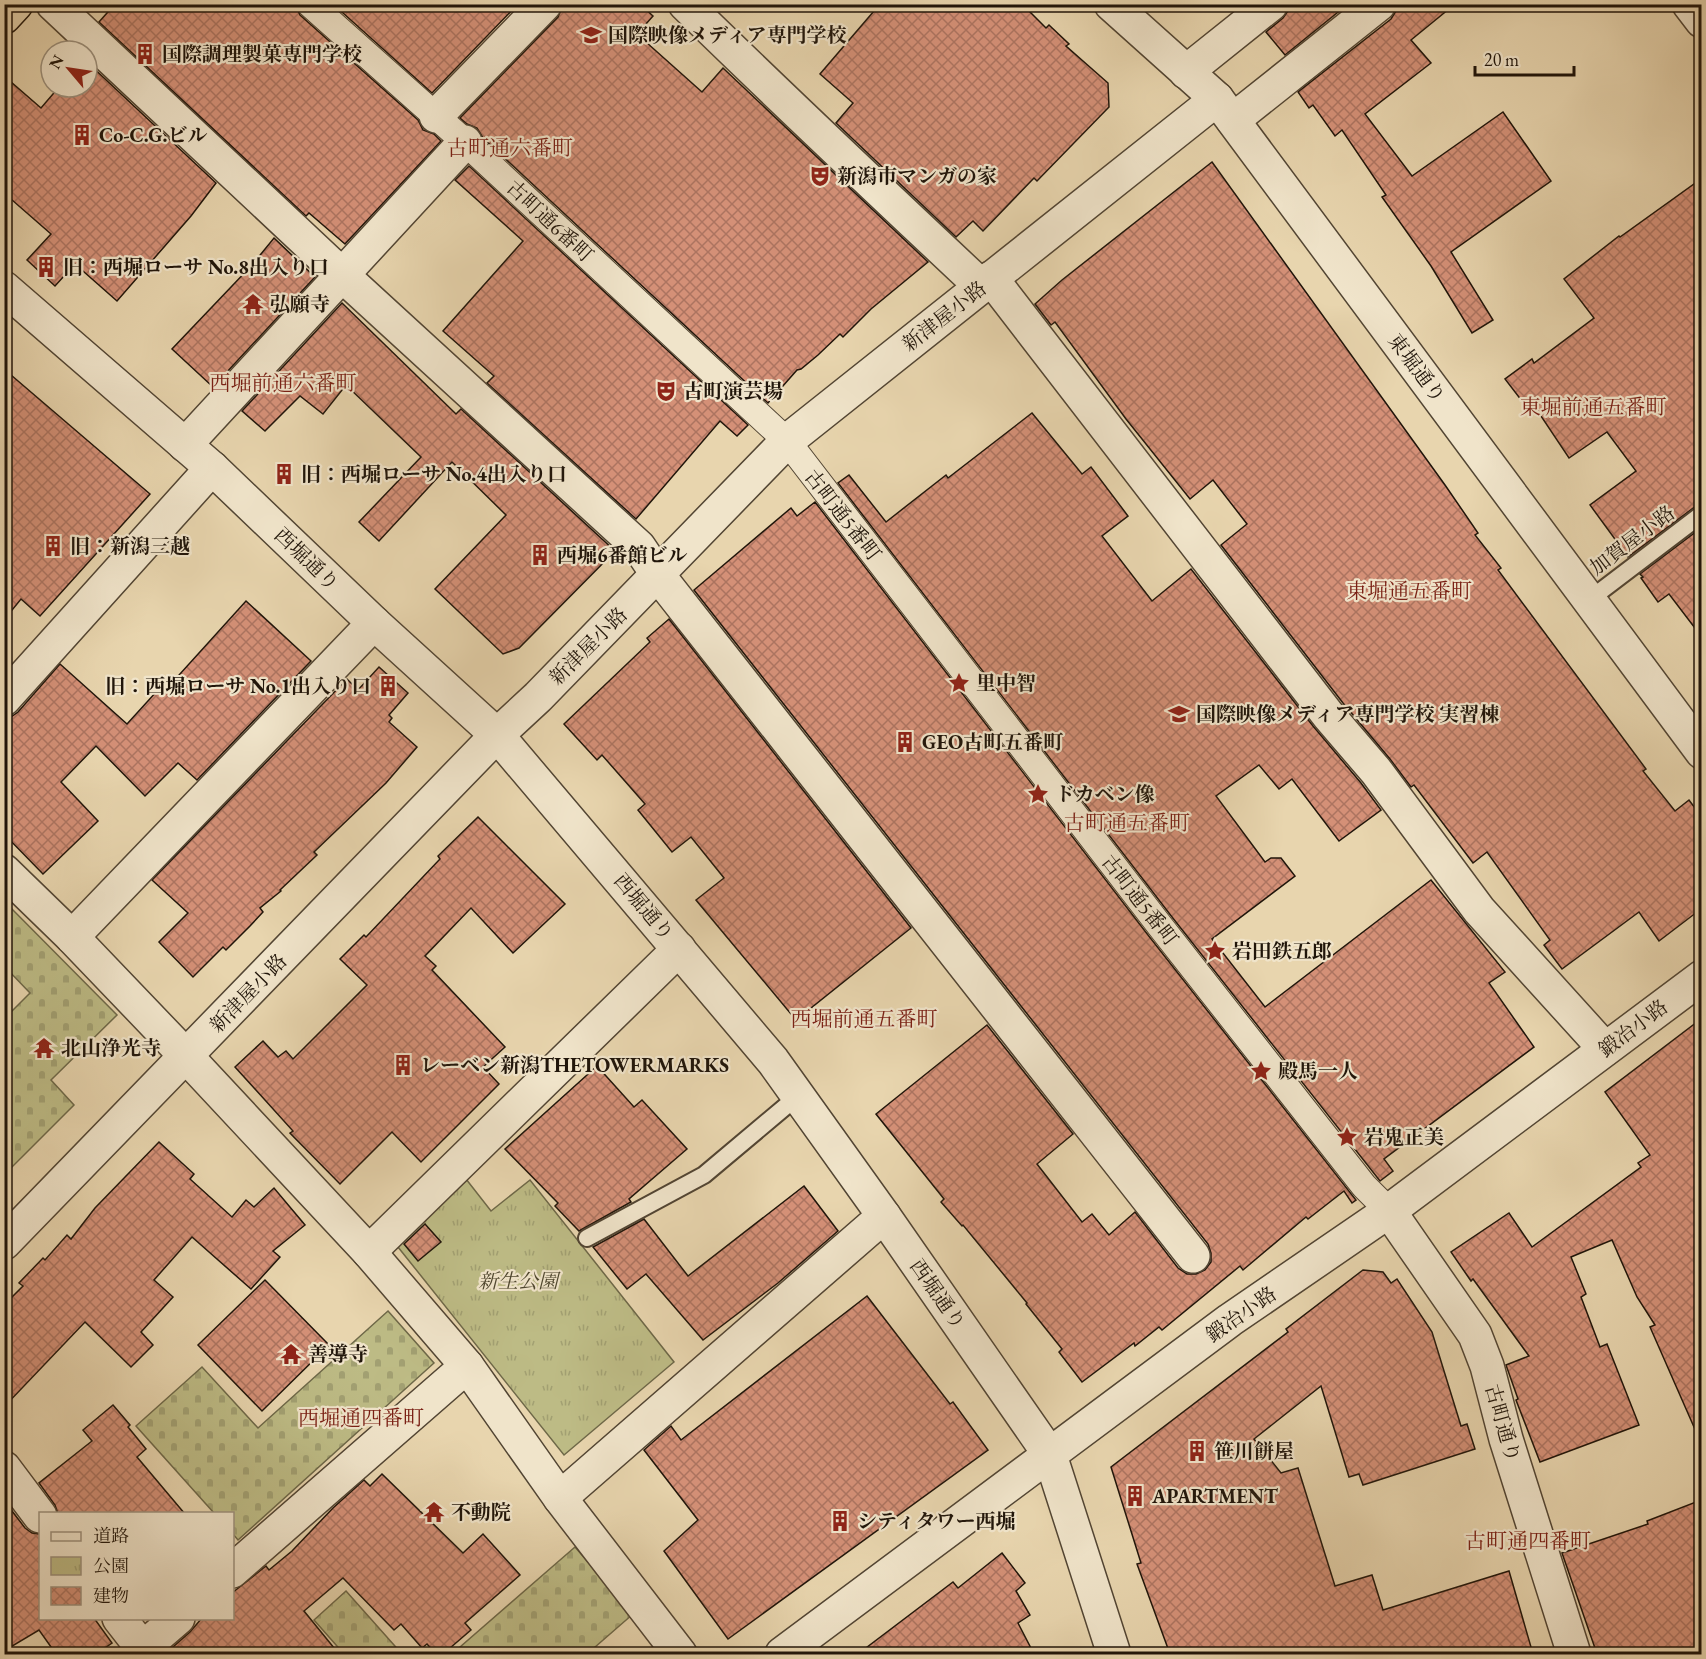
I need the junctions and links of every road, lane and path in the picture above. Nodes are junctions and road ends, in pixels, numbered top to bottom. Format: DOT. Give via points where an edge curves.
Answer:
graph roads {
  1 [pos="16,4"];
  2 [pos="53,4"];
  3 [pos="310,4"];
  4 [pos="545,4"];
  5 [pos="685,4"];
  6 [pos="1111,4"];
  7 [pos="1271,4"];
  8 [pos="1379,4"];
  9 [pos="1689,4"];
  10 [pos="4,17"];
  11 [pos="1701,21"];
  12 [pos="1186,72"];
  13 [pos="1225,109"];
  14 [pos="436,116"];
  15 [pos="465,142"];
  16 [pos="342,275"];
  17 [pos="986,282"];
  18 [pos="4,288"];
  19 [pos="787,441"];
  20 [pos="185,445"];
  21 [pos="212,468"];
  22 [pos="1701,514"];
  23 [pos="658,575"];
  24 [pos="1589,600"];
  25 [pos="374,623"];
  26 [pos="4,699"];
  27 [pos="497,735"];
  28 [pos="1701,752"];
  29 [pos="5,874"];
  30 [pos="72,937"];
  31 [pos="679,949"];
  32 [pos="1701,977"];
  33 [pos="1605,1049"];
  34 [pos="186,1056"];
  35 [pos="798,1096"];
  36 [pos="1389,1211"];
  37 [pos="884,1216"];
  38 [pos="587,1238"];
  39 [pos="4,1243"];
  40 [pos="369,1252"];
  41 [pos="1193,1256"];
  42 [pos="467,1366"];
  43 [pos="1050,1455"];
  44 [pos="4,1468"];
  45 [pos="560,1497"];
  46 [pos="39,1514"];
  47 [pos="234,1569"];
  48 [pos="120,1620"];
  49 [pos="176,1620"];
  50 [pos="142,1653"];
  51 [pos="680,1654"];
  52 [pos="782,1654"];
  53 [pos="1114,1654"];
  54 [pos="1574,1654"];
  1 -- 10 [label="highway"];
  2 -- 16 [label="street"];
  3 -- 14 [label="street, 古町通6番町"];
  4 -- 14 [label="street"];
  5 -- 17 [label="street" via="822,138"];
  6 -- 12 [label="street, 東堀通り"];
  7 -- 12 [label="street"];
  8 -- 13 [label="street, 新津屋小路"];
  9 -- 11 [label="street"];
  12 -- 13 [label="street, 東堀通り"];
  13 -- 17 [label="street, 新津屋小路"];
  13 -- 24 [label="street, 東堀通り"];
  14 -- 15 [label="street, 古町通6番町"];
  15 -- 16 [label="street"];
  15 -- 19 [label="street, 古町通6番町"];
  16 -- 20 [label="street"];
  16 -- 23 [label="street" via="639,547"];
  17 -- 19 [label="street, 新津屋小路"];
  17 -- 33 [label="street" via="1376,771 1479,910"];
  18 -- 20 [label="street, 西堀通り"];
  19 -- 23 [label="street, 新津屋小路"];
  19 -- 36 [label="street, 古町通5番町" via="1204,982 1364,1186"];
  20 -- 21 [label="street, 西堀通り"];
  21 -- 25 [label="street, 西堀通り"];
  21 -- 26 [label="street"];
  22 -- 24 [label="lane, 加賀屋小路"];
  23 -- 27 [label="street, 新津屋小路"];
  23 -- 41 [label="street"];
  24 -- 28 [label="street, 東堀通り"];
  25 -- 27 [label="street, 西堀通り"];
  25 -- 30 [label="street"];
  27 -- 31 [label="street, 西堀通り"];
  27 -- 34 [label="street, 新津屋小路"];
  29 -- 30 [label="street"];
  30 -- 34 [label="street"];
  31 -- 35 [label="street, 西堀通り"];
  31 -- 40 [label="street"];
  32 -- 33 [label="street, 鍛冶小路"];
  33 -- 36 [label="street, 鍛冶小路"];
  34 -- 39 [label="street, 新津屋小路"];
  34 -- 40 [label="street"];
  35 -- 37 [label="street, 西堀通り"];
  35 -- 38 [label="lane" via="704,1175"];
  36 -- 43 [label="street, 鍛冶小路" via="1230,1320"];
  36 -- 54 [label="street, 古町通り" via="1475,1335"];
  37 -- 43 [label="street, 西堀通り"];
  37 -- 45 [label="street"];
  40 -- 42 [label="street"];
  42 -- 45 [label="street"];
  42 -- 47 [label="street"];
  43 -- 52 [label="street, 鍛冶小路"];
  43 -- 53 [label="street, 西堀通り"];
  44 -- 46 [label="street"];
  45 -- 51 [label="street"];
  48 -- 50 [label="street"];
  49 -- 50 [label="street"];
}
